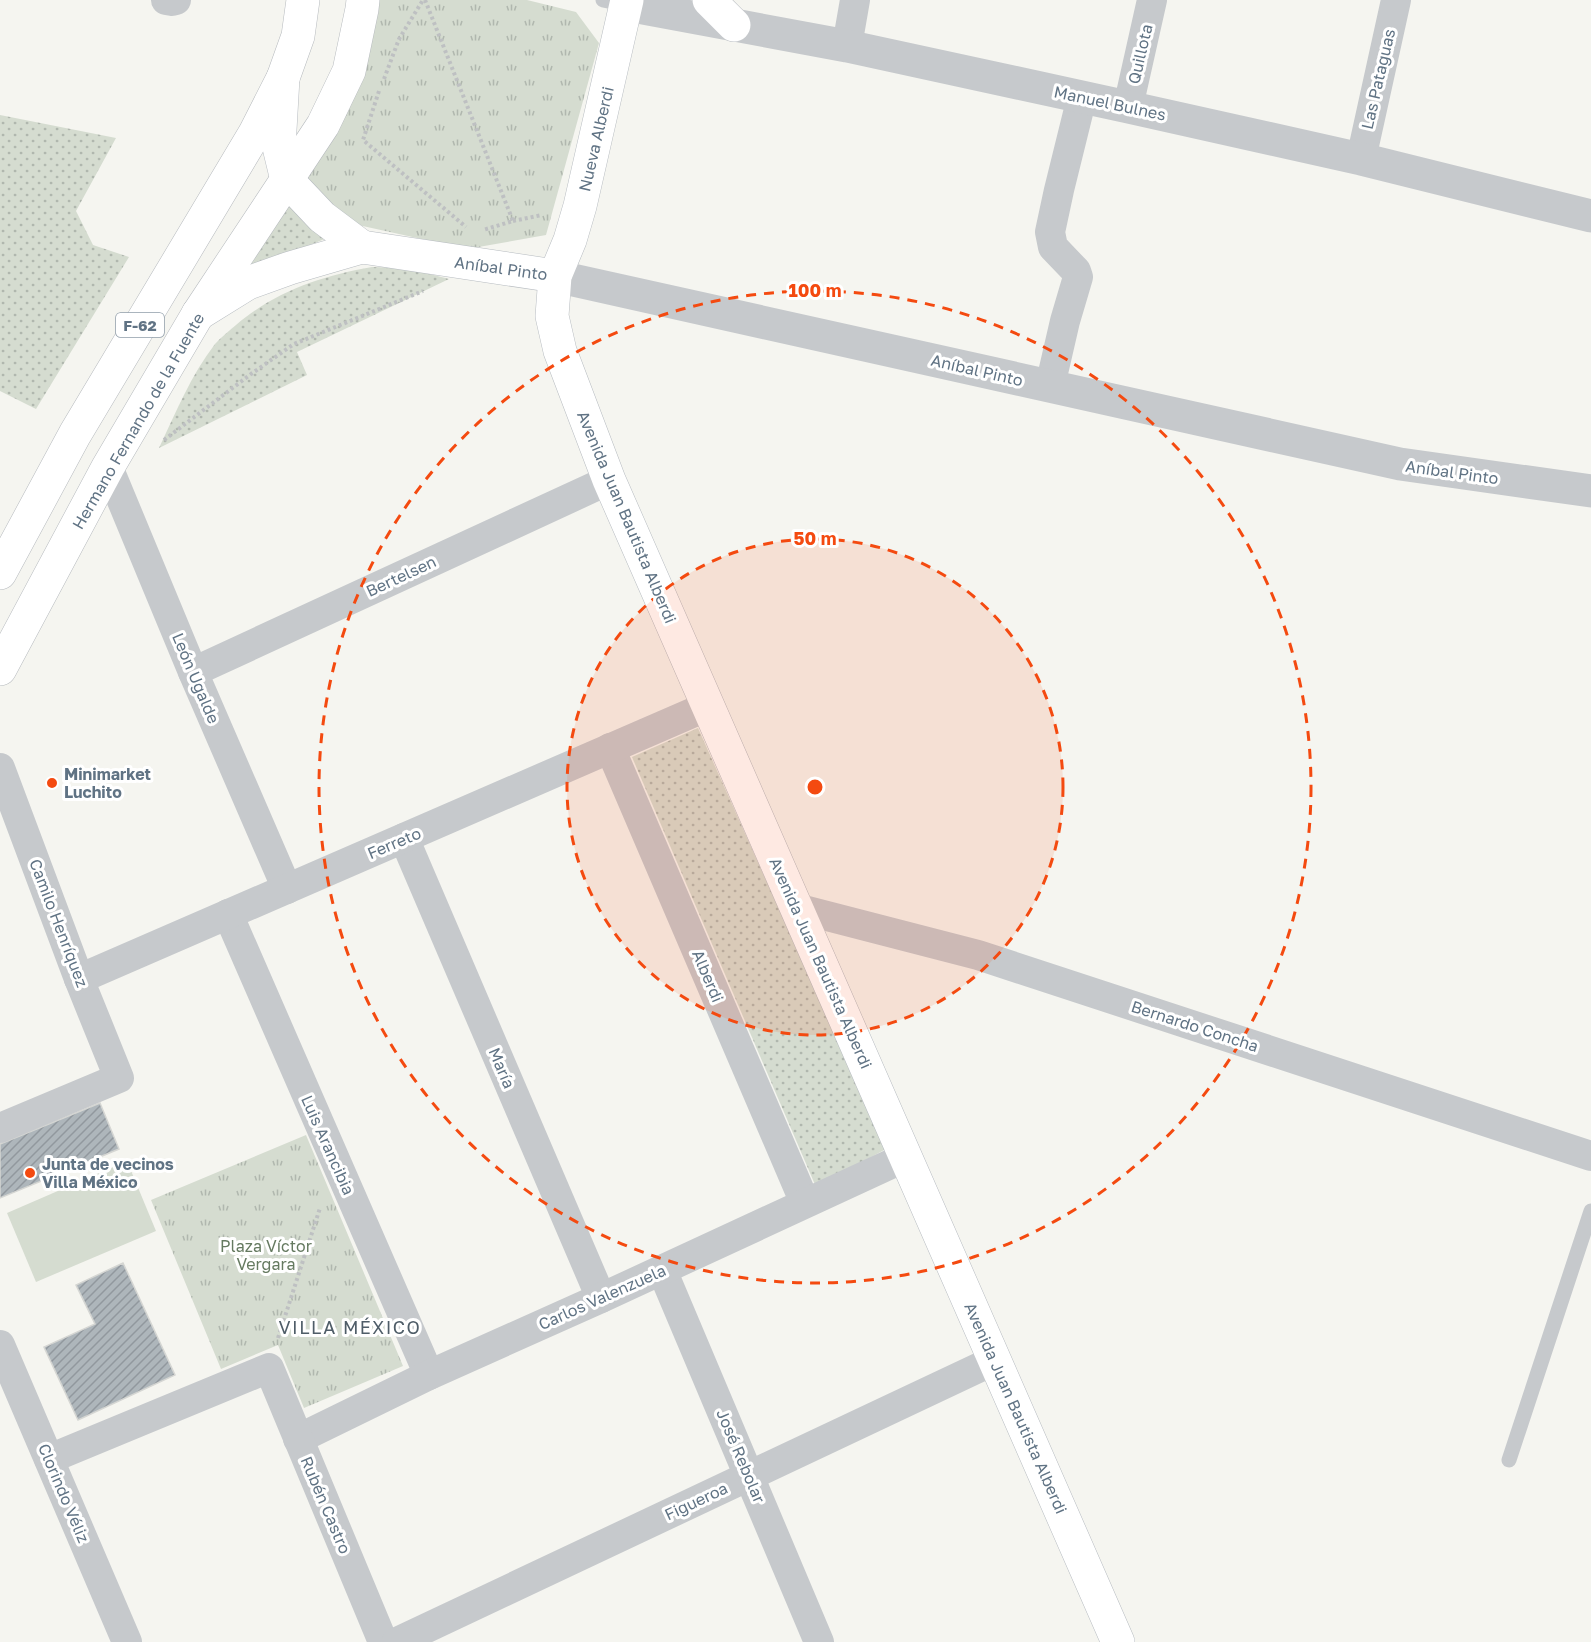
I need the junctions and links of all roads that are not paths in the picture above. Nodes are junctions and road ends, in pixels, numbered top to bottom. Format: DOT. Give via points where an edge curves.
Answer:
graph roads {
  1 [pos="166,0"];
  2 [pos="176,0"];
  3 [pos="303,0"];
  4 [pos="363,0"];
  5 [pos="710,0"];
  6 [pos="855,0"];
  7 [pos="1152,0"];
  8 [pos="1396,0"];
  9 [pos="619,2"];
  10 [pos="734,25"];
  11 [pos="847,46"];
  12 [pos="283,78"];
  13 [pos="1082,97"];
  14 [pos="1128,107"];
  15 [pos="1361,159"];
  16 [pos="287,180"];
  17 [pos="1591,216"];
  18 [pos="362,247"];
  19 [pos="555,276"];
  20 [pos="198,314"];
  21 [pos="1050,386"];
  22 [pos="108,467"];
  23 [pos="609,480"];
  24 [pos="1591,491"];
  25 [pos="0,573"];
  26 [pos="0,669"];
  27 [pos="193,672"];
  28 [pos="708,706"];
  29 [pos="610,748"];
  30 [pos="0,768"];
  31 [pos="404,838"];
  32 [pos="287,889"];
  33 [pos="796,908"];
  34 [pos="228,914"];
  35 [pos="80,979"];
  36 [pos="0,1128"];
  37 [pos="1591,1156"];
  38 [pos="906,1157"];
  39 [pos="806,1203"];
  40 [pos="1591,1211"];
  41 [pos="662,1270"];
  42 [pos="601,1298"];
  43 [pos="0,1345"];
  44 [pos="995,1360"];
  45 [pos="429,1375"];
  46 [pos="298,1439"];
  47 [pos="49,1459"];
  48 [pos="1509,1460"];
  49 [pos="749,1476"];
  50 [pos="127,1642"];
  51 [pos="383,1642"];
  52 [pos="397,1642"];
  53 [pos="819,1642"];
  54 [pos="1118,1642"];
  1 -- 2 [label="street"];
  3 -- 12 [label="main road, F-62" via="298,36"];
  4 -- 16 [label="main road, F-62" via="349,71 323,125"];
  5 -- 10 [label="main road"];
  6 -- 11 [label="street"];
  7 -- 14 [label="street, Quillota"];
  8 -- 15 [label="street, Las Pataguas"];
  9 -- 10 [label="street, Manuel Bulnes"];
  9 -- 19 [label="main road, Nueva Alberdi" via="580,206"];
  10 -- 11 [label="street, Manuel Bulnes"];
  11 -- 13 [label="street, Manuel Bulnes"];
  12 -- 16 [label="main road, Aníbal Pinto" via="279,147"];
  12 -- 25 [label="main road, F-62" via="255,133 75,434"];
  13 -- 14 [label="street, Manuel Bulnes"];
  13 -- 21 [label="street" via="1050,232 1053,247 1078,277"];
  14 -- 15 [label="street, Manuel Bulnes"];
  15 -- 17 [label="street, Manuel Bulnes"];
  16 -- 18 [label="main road, Aníbal Pinto" via="322,217"];
  16 -- 20 [label="main road, Hermano Fernando de la Fuente / F-62"];
  18 -- 19 [label="main road, Aníbal Pinto"];
  18 -- 20 [label="main road, Aníbal Pinto" via="249,284"];
  19 -- 21 [label="street, Aníbal Pinto"];
  19 -- 23 [label="main road, Avenida Juan Bautista Alberdi" via="552,316 560,351"];
  20 -- 22 [label="main road, Hermano Fernando de la Fuente / F-62"];
  21 -- 24 [label="street, Aníbal Pinto" via="1400,464"];
  22 -- 26 [label="main road, Hermano Fernando de la Fuente / F-62"];
  22 -- 27 [label="street, León Ugalde"];
  23 -- 27 [label="street, Bertelsen"];
  23 -- 28 [label="main road, Avenida Juan Bautista Alberdi"];
  27 -- 32 [label="street, León Ugalde"];
  28 -- 29 [label="street, Ferreto"];
  28 -- 33 [label="main road, Avenida Juan Bautista Alberdi"];
  29 -- 31 [label="street, Ferreto"];
  29 -- 39 [label="street, Alberdi"];
  30 -- 35 [label="street, Camilo Henríquez"];
  31 -- 32 [label="street, Ferreto"];
  31 -- 42 [label="street, María"];
  32 -- 34 [label="street, Ferreto"];
  33 -- 37 [label="street, Bernardo Concha" via="978,955"];
  33 -- 38 [label="main road, Avenida Juan Bautista Alberdi"];
  34 -- 35 [label="street, Ferreto"];
  34 -- 45 [label="street, Luis Arancibia"];
  35 -- 36 [label="street, Camilo Henríquez" via="119,1078"];
  38 -- 39 [label="street, Carlos Valenzuela"];
  38 -- 44 [label="main road, Avenida Juan Bautista Alberdi"];
  39 -- 41 [label="street, Carlos Valenzuela"];
  40 -- 48 [label="lane"];
  41 -- 42 [label="street, Carlos Valenzuela"];
  41 -- 49 [label="street, José Rebolar"];
  42 -- 45 [label="street, Carlos Valenzuela"];
  43 -- 47 [label="street, Clorindo Véliz"];
  44 -- 49 [label="street, Figueroa"];
  44 -- 54 [label="main road, Avenida Juan Bautista Alberdi"];
  45 -- 46 [label="street, Carlos Valenzuela"];
  46 -- 47 [label="street, Rubén Castro" via="268,1368"];
  46 -- 51 [label="street, Rubén Castro"];
  47 -- 50 [label="street, Clorindo Véliz"];
  49 -- 52 [label="street, Figueroa"];
  49 -- 53 [label="street, José Rebolar"];
}
